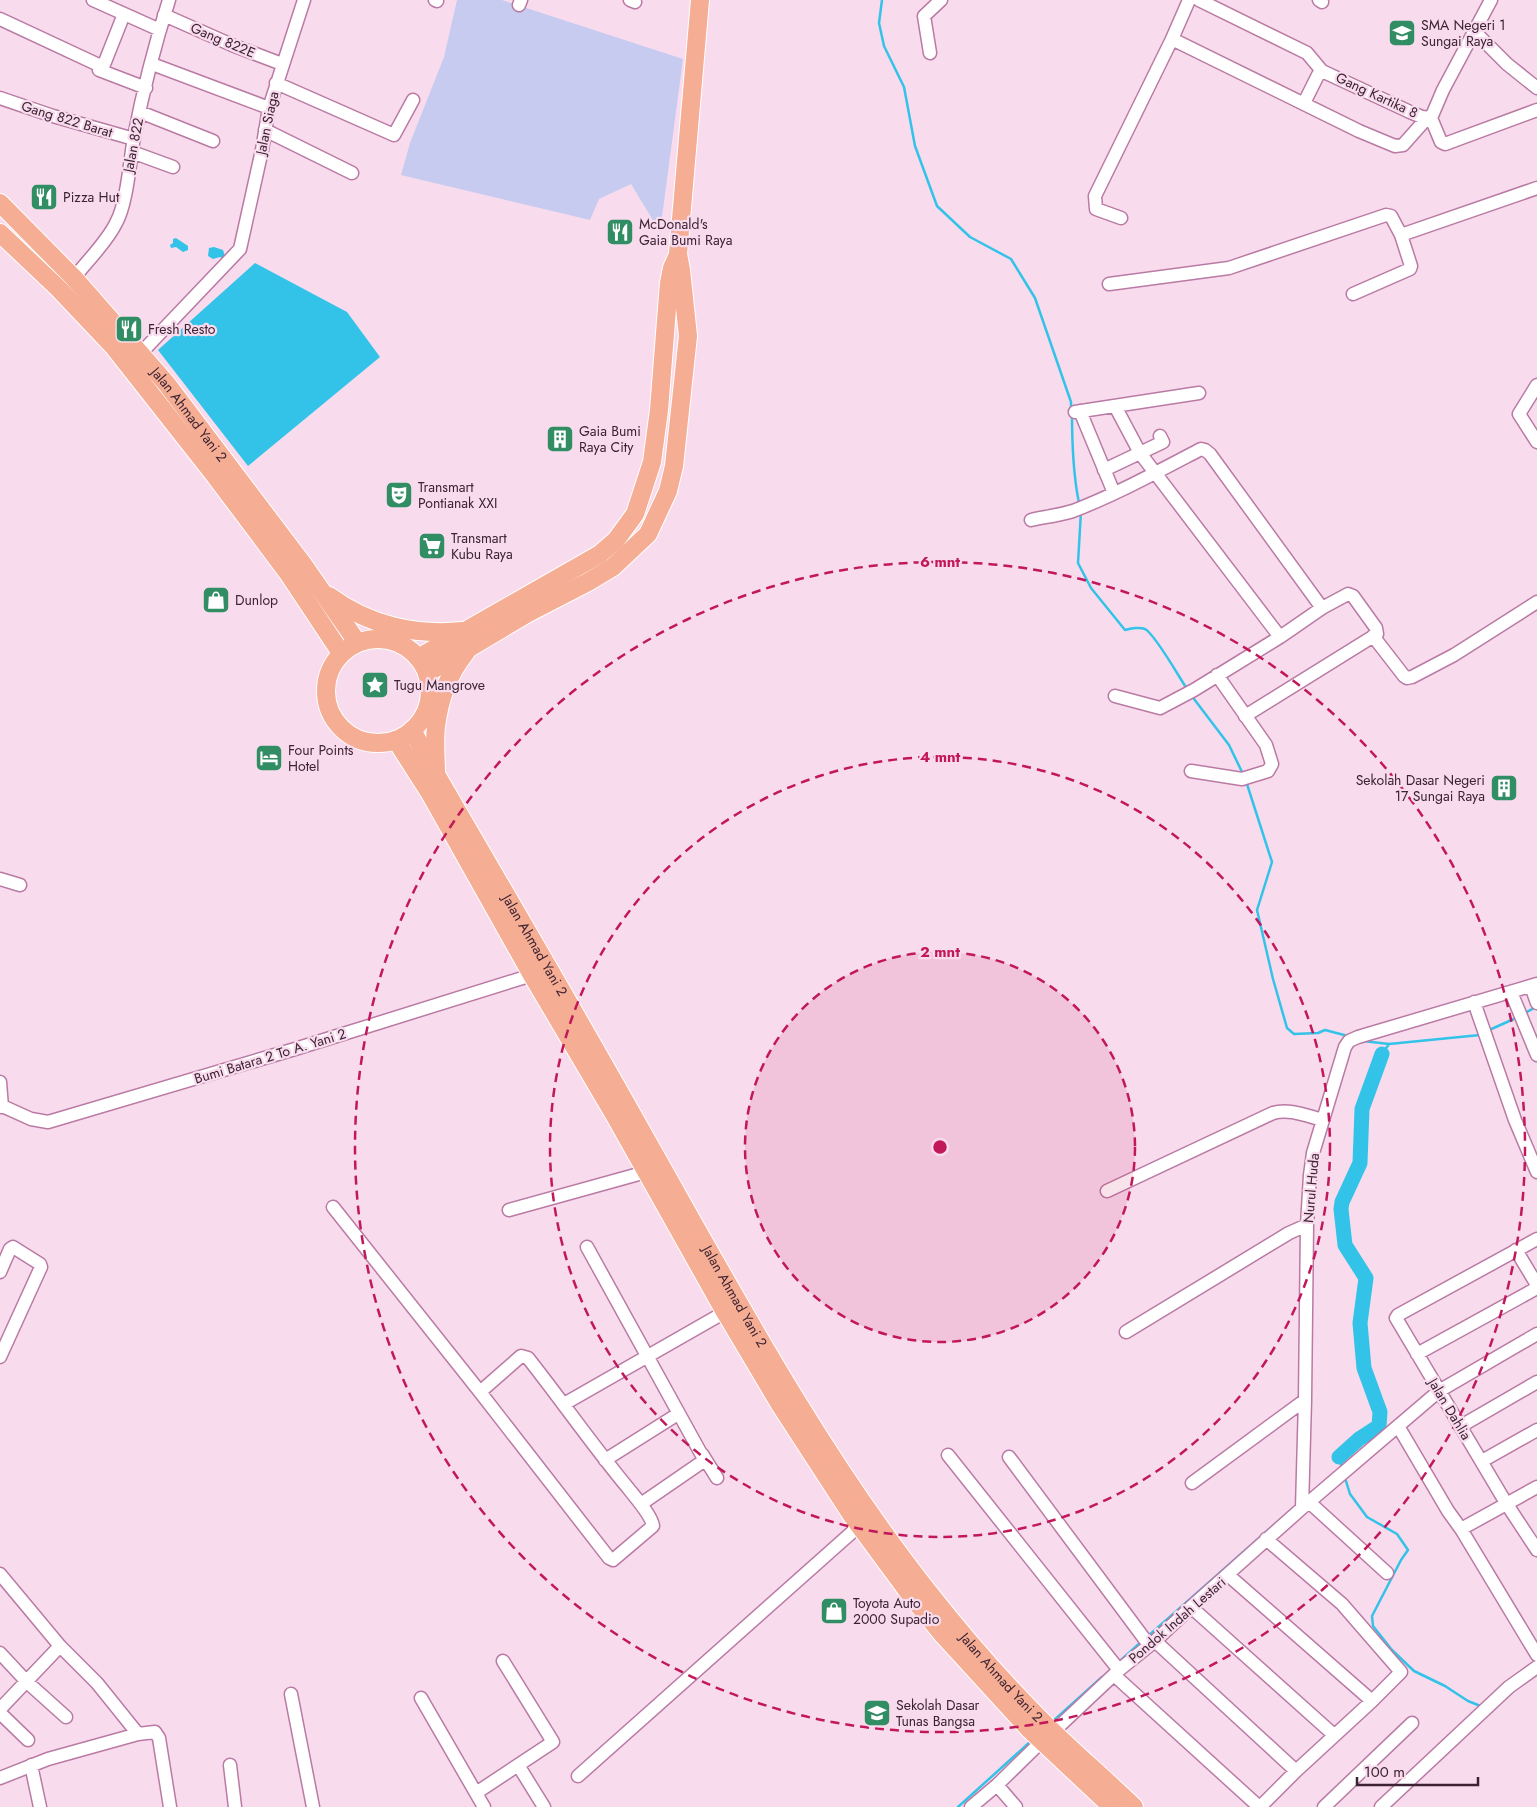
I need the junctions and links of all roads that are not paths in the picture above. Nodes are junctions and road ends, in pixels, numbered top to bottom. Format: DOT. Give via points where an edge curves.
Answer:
graph roads {
  1 [pos="93,0"];
  2 [pos="169,0"];
  3 [pos="304,0"];
  4 [pos="700,0"];
  5 [pos="941,0"];
  6 [pos="1189,0"];
  7 [pos="1199,0"];
  8 [pos="1491,0"];
  9 [pos="124,14"];
  10 [pos="164,15"];
  11 [pos="0,19"];
  12 [pos="160,30"];
  13 [pos="1475,32"];
  14 [pos="1172,39"];
  15 [pos="930,53"];
  16 [pos="152,64"];
  17 [pos="282,64"];
  18 [pos="99,70"];
  19 [pos="1322,71"];
  20 [pos="276,83"];
  21 [pos="146,88"];
  22 [pos="1537,88"];
  23 [pos="0,98"];
  24 [pos="412,100"];
  25 [pos="1304,103"];
  26 [pos="269,108"];
  27 [pos="1537,110"];
  28 [pos="140,112"];
  29 [pos="1429,118"];
  30 [pos="265,130"];
  31 [pos="134,139"];
  32 [pos="213,142"];
  33 [pos="132,152"];
  34 [pos="173,167"];
  35 [pos="352,173"];
  36 [pos="1537,188"];
  37 [pos="0,203"];
  38 [pos="1121,218"];
  39 [pos="0,233"];
  40 [pos="1401,235"];
  41 [pos="74,278"];
  42 [pos="1109,284"];
  43 [pos="1352,294"];
  44 [pos="140,354"];
  45 [pos="1537,385"];
  46 [pos="1199,393"];
  47 [pos="1115,406"];
  48 [pos="1532,424"];
  49 [pos="1160,436"];
  50 [pos="1537,442"];
  51 [pos="1140,453"];
  52 [pos="1104,470"];
  53 [pos="1156,473"];
  54 [pos="1114,493"];
  55 [pos="1032,520"];
  56 [pos="321,590"];
  57 [pos="1537,602"];
  58 [pos="1322,608"];
  59 [pos="1373,636"];
  60 [pos="1280,637"];
  61 [pos="468,638"];
  62 [pos="357,642"];
  63 [pos="341,653"];
  64 [pos="423,666"];
  65 [pos="1217,675"];
  66 [pos="1115,696"];
  67 [pos="1245,716"];
  68 [pos="412,730"];
  69 [pos="396,740"];
  70 [pos="1191,771"];
  71 [pos="436,776"];
  72 [pos="0,879"];
  73 [pos="20,885"];
  74 [pos="532,975"];
  75 [pos="1511,992"];
  76 [pos="1535,992"];
  77 [pos="1474,1002"];
  78 [pos="1537,1055"];
  79 [pos="0,1082"];
  80 [pos="4,1107"];
  81 [pos="1323,1120"];
  82 [pos="646,1172"];
  83 [pos="1537,1172"];
  84 [pos="1107,1190"];
  85 [pos="333,1207"];
  86 [pos="509,1210"];
  87 [pos="1307,1224"];
  88 [pos="1537,1239"];
  89 [pos="587,1247"];
  90 [pos="1516,1250"];
  91 [pos="0,1272"];
  92 [pos="1537,1287"];
  93 [pos="724,1312"];
  94 [pos="1126,1332"];
  95 [pos="1537,1334"];
  96 [pos="1417,1354"];
  97 [pos="0,1357"];
  98 [pos="647,1358"];
  99 [pos="1537,1382"];
  100 [pos="1439,1391"];
  101 [pos="480,1392"];
  102 [pos="1305,1400"];
  103 [pos="564,1404"];
  104 [pos="678,1414"];
  105 [pos="1398,1426"];
  106 [pos="1461,1426"];
  107 [pos="1537,1430"];
  108 [pos="702,1454"];
  109 [pos="948,1455"];
  110 [pos="1009,1457"];
  111 [pos="605,1460"];
  112 [pos="1482,1461"];
  113 [pos="717,1478"];
  114 [pos="1192,1483"];
  115 [pos="1537,1487"];
  116 [pos="640,1504"];
  117 [pos="1506,1504"];
  118 [pos="1305,1505"];
  119 [pos="860,1526"];
  120 [pos="1461,1529"];
  121 [pos="1266,1539"];
  122 [pos="1536,1546"];
  123 [pos="1387,1573"];
  124 [pos="0,1574"];
  125 [pos="1228,1575"];
  126 [pos="1191,1607"];
  127 [pos="1152,1643"];
  128 [pos="60,1646"];
  129 [pos="0,1653"];
  130 [pos="1537,1655"];
  131 [pos="503,1661"];
  132 [pos="1537,1666"];
  133 [pos="1117,1673"];
  134 [pos="27,1682"];
  135 [pos="291,1694"];
  136 [pos="421,1698"];
  137 [pos="1372,1701"];
  138 [pos="0,1709"];
  139 [pos="0,1713"];
  140 [pos="66,1717"];
  141 [pos="1412,1723"];
  142 [pos="1043,1732"];
  143 [pos="138,1734"];
  144 [pos="1334,1735"];
  145 [pos="28,1740"];
  146 [pos="31,1765"];
  147 [pos="230,1765"];
  148 [pos="518,1766"];
  149 [pos="1296,1771"];
  150 [pos="578,1776"];
  151 [pos="0,1778"];
  152 [pos="997,1785"];
  153 [pos="476,1793"];
  154 [pos="40,1807"];
  155 [pos="170,1807"];
  156 [pos="235,1807"];
  157 [pos="313,1807"];
  158 [pos="484,1807"];
  159 [pos="544,1807"];
  160 [pos="971,1807"];
  161 [pos="1016,1807"];
  162 [pos="1112,1807"];
  163 [pos="1134,1807"];
  164 [pos="1324,1807"];
  165 [pos="1381,1807"];
  1 -- 9 [label="street"];
  2 -- 10 [label="street, Jalan 822"];
  3 -- 17 [label="street, Jalan Siaga"];
  4 -- 61 [label="highway" via="678,254 688,336 674,466 668,491 648,534 613,567 528,613"];
  5 -- 15 [label="street" via="924,16"];
  6 -- 14 [label="street"];
  7 -- 19 [label="street, Gang Kartika 8" via="1307,53"];
  8 -- 13 [label="street"];
  9 -- 11 [label="street" via="103,67"];
  9 -- 12 [label="street"];
  10 -- 12 [label="street, Jalan 822"];
  10 -- 17 [label="street, Gang 822E"];
  12 -- 16 [label="street, Jalan 822"];
  13 -- 22 [label="street"];
  13 -- 29 [label="street"];
  14 -- 25 [label="street"];
  14 -- 38 [label="street" via="1095,196 1096,209"];
  16 -- 21 [label="street, Jalan 822"];
  16 -- 26 [label="street"];
  17 -- 20 [label="street, Jalan Siaga"];
  18 -- 21 [label="street"];
  19 -- 25 [label="street, Gang Kartika 8"];
  19 -- 29 [label="street, Gang Kartika 8"];
  20 -- 24 [label="street" via="394,135"];
  20 -- 26 [label="street, Jalan Siaga"];
  21 -- 28 [label="street, Jalan 822"];
  23 -- 31 [label="street, Gang 822 Barat"];
  25 -- 29 [label="street" via="1394,146 1403,145"];
  26 -- 30 [label="street, Jalan Siaga"];
  27 -- 29 [label="street" via="1444,144"];
  28 -- 31 [label="street, Jalan 822"];
  28 -- 32 [label="street"];
  30 -- 35 [label="street"];
  30 -- 44 [label="street, Jalan Siaga" via="240,249"];
  31 -- 33 [label="street, Jalan 822"];
  33 -- 34 [label="street"];
  33 -- 41 [label="street, Jalan 822" via="117,222"];
  36 -- 40 [label="street"];
  37 -- 41 [label="highway, Jalan Ahmad Yani 2"];
  39 -- 63 [label="highway, Jalan Ahmad Yani 2" via="113,346 216,476"];
  40 -- 42 [label="street" via="1394,220 1386,215 1229,268"];
  40 -- 43 [label="street" via="1410,268"];
  41 -- 44 [label="highway, Jalan Ahmad Yani 2"];
  44 -- 56 [label="highway, Jalan Ahmad Yani 2" via="166,383"];
  45 -- 48 [label="street" via="1519,414"];
  46 -- 47 [label="street"];
  47 -- 51 [label="street"];
  47 -- 52 [label="street" via="1078,412"];
  48 -- 50 [label="street"];
  49 -- 51 [label="street" via="1162,442"];
  51 -- 52 [label="street"];
  51 -- 53 [label="street"];
  52 -- 54 [label="street"];
  53 -- 54 [label="street"];
  53 -- 58 [label="street" via="1201,450 1210,454"];
  53 -- 60 [label="street"];
  54 -- 55 [label="street" via="1080,508"];
  56 -- 61 [label="highway" via="352,612 372,620"];
  56 -- 62 [label="highway, Jalan Ahmad Yani 2"];
  57 -- 59 [label="street" via="1454,655 1412,677 1404,676"];
  58 -- 59 [label="street" via="1348,594 1353,596 1376,628 1377,634"];
  58 -- 60 [label="street"];
  59 -- 67 [label="street"];
  60 -- 65 [label="street"];
  61 -- 64 [label="highway"];
  61 -- 71 [label="highway" via="441,704 436,727"];
  62 -- 63 [label="highway"];
  62 -- 64 [label="highway" via="382,638 396,641 408,647"];
  63 -- 69 [label="highway" via="333,664 325,688 328,707 337,724 358,739 377,743"];
  64 -- 68 [label="highway" via="431,685 430,699 426,713"];
  65 -- 66 [label="street" via="1160,708"];
  65 -- 67 [label="street"];
  67 -- 70 [label="street" via="1266,745 1272,764 1268,771 1246,778"];
  68 -- 69 [label="highway"];
  68 -- 71 [label="highway, Jalan Ahmad Yani 2"];
  69 -- 74 [label="highway, Jalan Ahmad Yani 2" via="431,795"];
  71 -- 142 [label="highway, Jalan Ahmad Yani 2" via="792,1395 866,1508 924,1587"];
  72 -- 73 [label="street"];
  74 -- 80 [label="street, Bumi Batara 2 To A. Yani 2" via="48,1122 31,1119"];
  74 -- 82 [label="highway, Jalan Ahmad Yani 2"];
  75 -- 76 [label="street, Nurul Huda"];
  75 -- 77 [label="street, Nurul Huda"];
  75 -- 78 [label="street"];
  77 -- 81 [label="street, Nurul Huda" via="1355,1038 1345,1047"];
  77 -- 83 [label="street" via="1515,1120"];
  79 -- 80 [label="street"];
  81 -- 84 [label="street" via="1279,1111"];
  81 -- 87 [label="street, Nurul Huda" via="1312,1163"];
  82 -- 86 [label="street"];
  82 -- 93 [label="highway, Jalan Ahmad Yani 2"];
  85 -- 101 [label="street"];
  87 -- 94 [label="street"];
  87 -- 102 [label="street, Nurul Huda"];
  88 -- 90 [label="street"];
  89 -- 98 [label="street"];
  90 -- 92 [label="street"];
  90 -- 96 [label="street, Jalan Dahlia" via="1398,1315 1397,1321"];
  91 -- 97 [label="street" via="13,1247 41,1267"];
  92 -- 96 [label="street"];
  93 -- 98 [label="street"];
  93 -- 119 [label="highway, Jalan Ahmad Yani 2"];
  95 -- 100 [label="street, Pondok Indah Lestari"];
  96 -- 100 [label="street, Jalan Dahlia"];
  98 -- 103 [label="street"];
  98 -- 104 [label="street"];
  99 -- 106 [label="street"];
  100 -- 105 [label="street, Pondok Indah Lestari"];
  100 -- 106 [label="street, Jalan Dahlia"];
  101 -- 103 [label="street" via="524,1356"];
  101 -- 116 [label="street" via="611,1560 653,1526"];
  102 -- 114 [label="street"];
  102 -- 118 [label="street, Nurul Huda"];
  103 -- 111 [label="street"];
  104 -- 108 [label="street"];
  104 -- 111 [label="street"];
  105 -- 118 [label="street, Pondok Indah Lestari"];
  105 -- 120 [label="street"];
  106 -- 112 [label="street, Jalan Dahlia"];
  107 -- 112 [label="street"];
  108 -- 113 [label="street"];
  108 -- 116 [label="street" via="702,1462"];
  109 -- 133 [label="street"];
  110 -- 127 [label="street"];
  111 -- 116 [label="street"];
  112 -- 117 [label="street, Jalan Dahlia"];
  115 -- 117 [label="street"];
  117 -- 120 [label="street"];
  117 -- 122 [label="street, Jalan Dahlia"];
  118 -- 121 [label="street, Pondok Indah Lestari"];
  118 -- 123 [label="street"];
  119 -- 142 [label="highway, Jalan Ahmad Yani 2" via="943,1635"];
  119 -- 150 [label="street"];
  120 -- 130 [label="street"];
  121 -- 125 [label="street, Pondok Indah Lestari"];
  121 -- 137 [label="street" via="1342,1604 1401,1672"];
  124 -- 128 [label="street"];
  125 -- 126 [label="street, Pondok Indah Lestari"];
  125 -- 137 [label="street"];
  126 -- 127 [label="street, Pondok Indah Lestari"];
  126 -- 144 [label="street"];
  127 -- 133 [label="street, Pondok Indah Lestari"];
  127 -- 149 [label="street"];
  128 -- 134 [label="street"];
  128 -- 143 [label="street" via="97,1683"];
  129 -- 134 [label="street"];
  131 -- 148 [label="street" via="553,1742"];
  132 -- 165 [label="street" via="1502,1693"];
  133 -- 142 [label="street, Pondok Indah Lestari"];
  133 -- 149 [label="street" via="1257,1805 1262,1805"];
  134 -- 138 [label="street"];
  134 -- 140 [label="street"];
  135 -- 157 [label="street"];
  136 -- 153 [label="street"];
  137 -- 144 [label="street"];
  139 -- 145 [label="street"];
  141 -- 164 [label="street"];
  142 -- 152 [label="street, Pondok Indah Lestari"];
  142 -- 162 [label="highway, Jalan Ahmad Yani 2"];
  142 -- 163 [label="highway, Jalan Ahmad Yani 2"];
  143 -- 146 [label="street"];
  143 -- 155 [label="street" via="158,1734"];
  144 -- 149 [label="street"];
  146 -- 151 [label="street"];
  146 -- 154 [label="street"];
  147 -- 156 [label="street"];
  148 -- 153 [label="street"];
  148 -- 159 [label="street"];
  152 -- 160 [label="street, Pondok Indah Lestari"];
  152 -- 161 [label="street"];
  153 -- 158 [label="street"];
}
